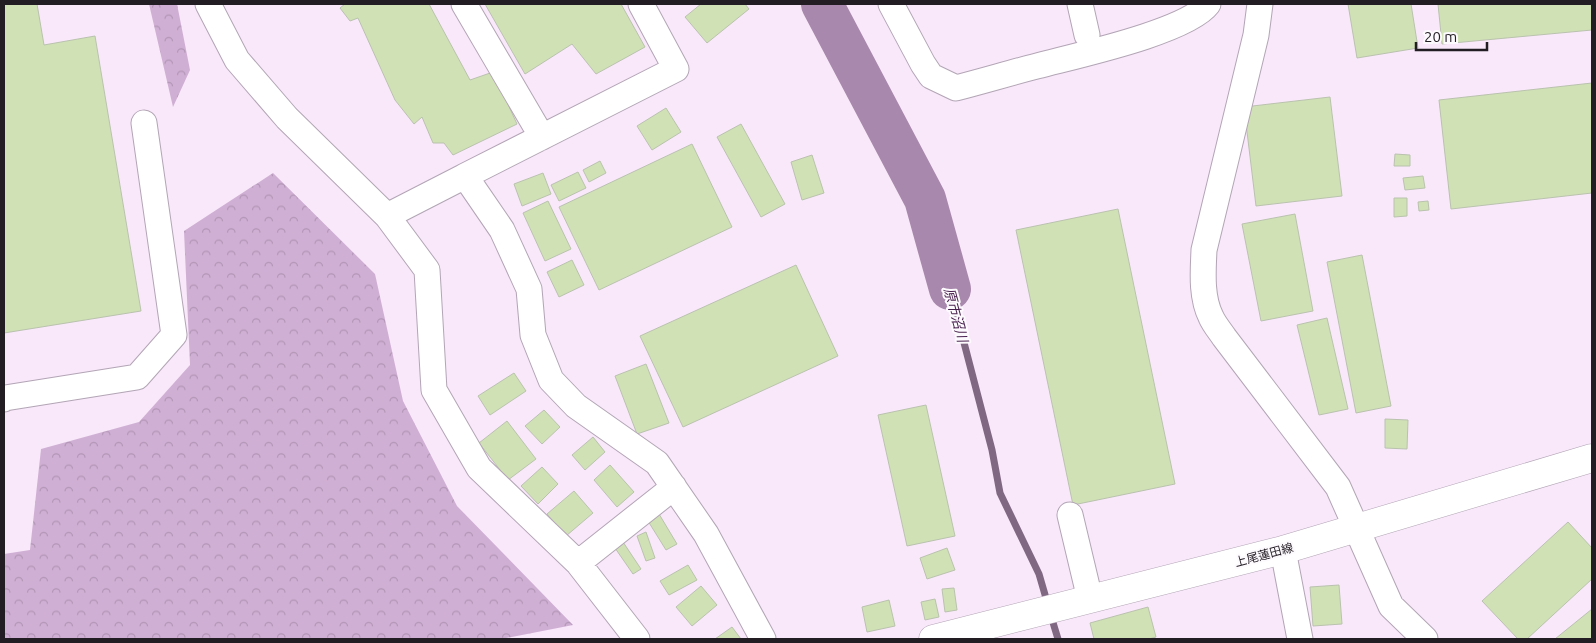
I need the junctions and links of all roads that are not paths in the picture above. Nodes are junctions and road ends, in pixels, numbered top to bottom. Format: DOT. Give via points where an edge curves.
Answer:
graph roads {
  1 [pos="208,4"];
  2 [pos="464,4"];
  3 [pos="641,4"];
  4 [pos="891,4"];
  5 [pos="1080,4"];
  6 [pos="1208,4"];
  7 [pos="1260,4"];
  8 [pos="1087,35"];
  9 [pos="144,123"];
  10 [pos="542,137"];
  11 [pos="465,176"];
  12 [pos="387,216"];
  13 [pos="4,399"];
  14 [pos="1592,458"];
  15 [pos="674,488"];
  16 [pos="1070,515"];
  17 [pos="1357,529"];
  18 [pos="1283,550"];
  19 [pos="578,563"];
  20 [pos="1078,602"];
  21 [pos="637,639"];
  22 [pos="763,639"];
  23 [pos="933,639"];
  24 [pos="1300,639"];
  25 [pos="1425,639"];
  1 -- 12 [label="street" via="237,60 287,118"];
  2 -- 10 [label="street"];
  3 -- 10 [label="street" via="676,69"];
  4 -- 6 [label="street" via="931,76 956,88 1176,26"];
  5 -- 8 [label="street"];
  7 -- 17 [label="street" via="1256,35 1204,250 1205,296 1211,317 1224,337 1338,487"];
  9 -- 13 [label="street" via="174,335 137,377"];
  10 -- 11 [label="street"];
  11 -- 12 [label="street"];
  11 -- 15 [label="street" via="502,230 529,289 533,335 551,380 576,406 657,463"];
  12 -- 19 [label="street" via="427,270 434,390 478,468"];
  14 -- 17 [label="main road, 上尾蓮田線"];
  15 -- 19 [label="street"];
  15 -- 22 [label="street" via="706,534"];
  16 -- 20 [label="street"];
  17 -- 18 [label="main road, 上尾蓮田線"];
  17 -- 25 [label="street" via="1391,606"];
  18 -- 20 [label="main road, 上尾蓮田線"];
  18 -- 24 [label="street"];
  19 -- 21 [label="street"];
  20 -- 23 [label="main road, 上尾蓮田線"];
}
